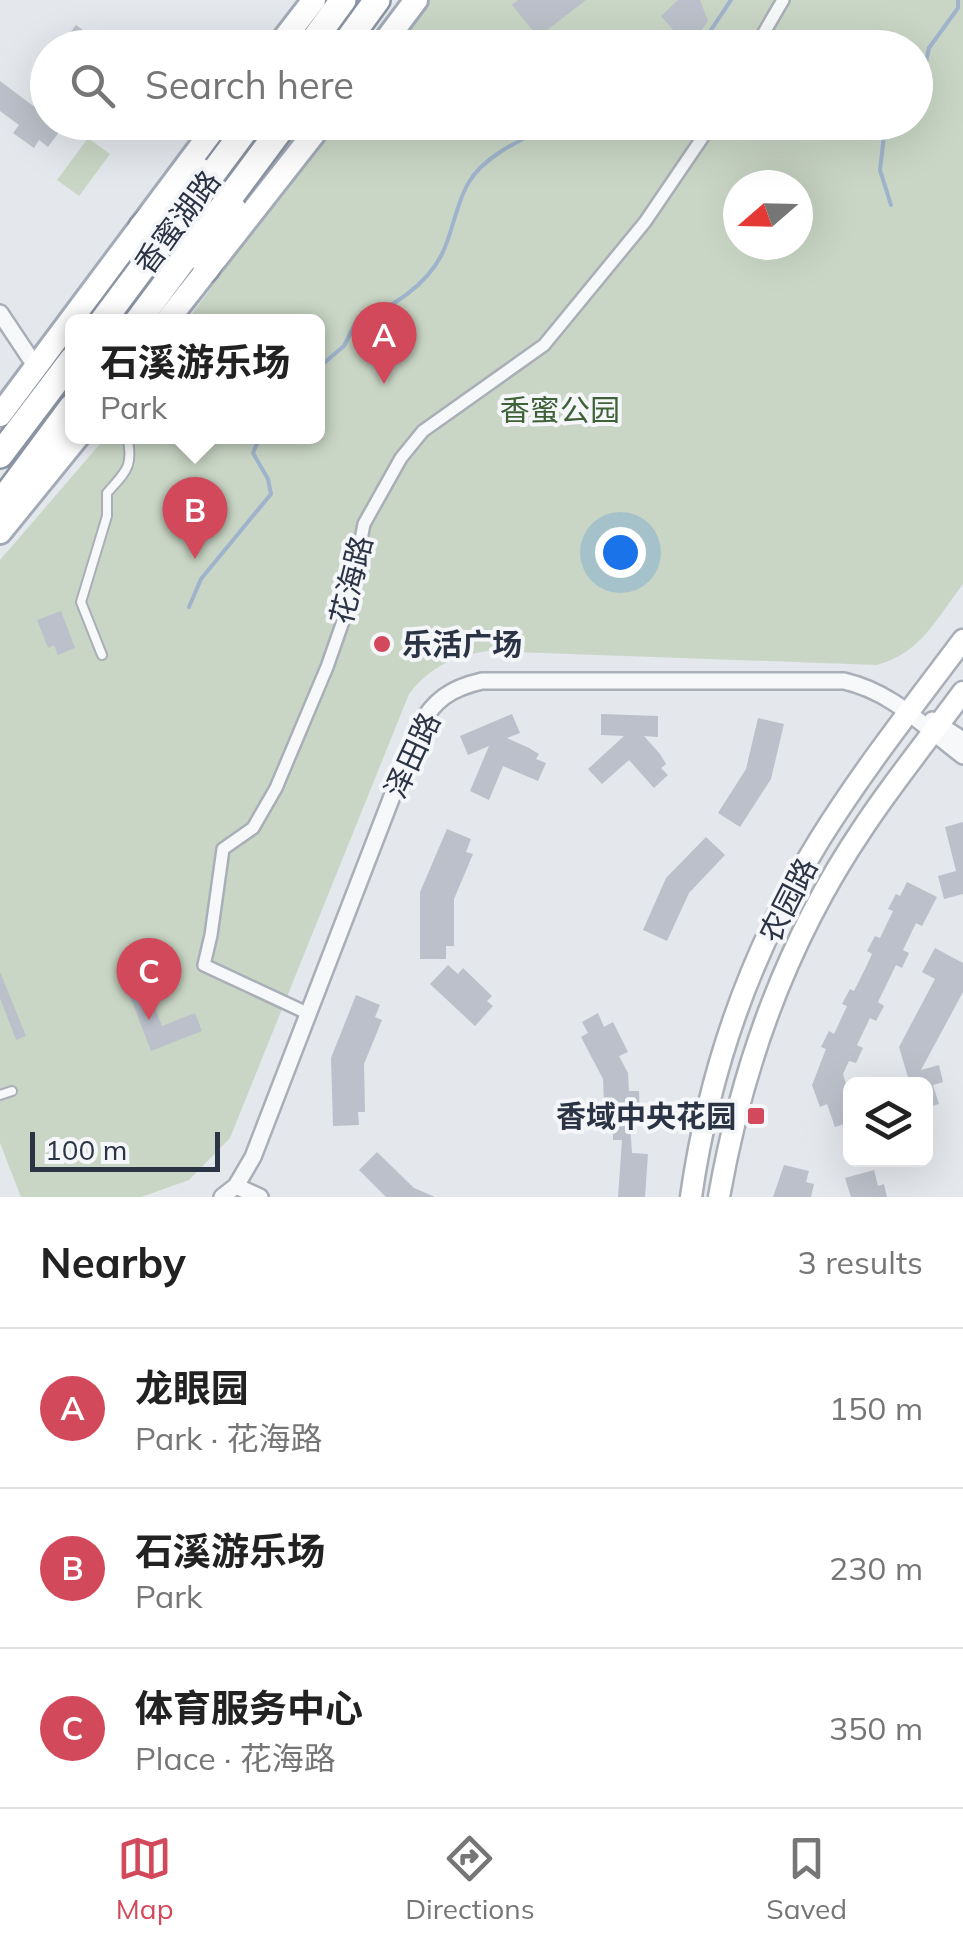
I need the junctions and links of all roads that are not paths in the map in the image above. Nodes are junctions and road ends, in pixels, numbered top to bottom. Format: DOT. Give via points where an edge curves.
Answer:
graph roads {
  1 [pos="314,0"];
  2 [pos="343,0"];
  3 [pos="377,0"];
  4 [pos="416,0"];
  5 [pos="782,0"];
  6 [pos="291,30"];
  7 [pos="321,30"];
  8 [pos="355,30"];
  9 [pos="394,30"];
  10 [pos="765,30"];
  11 [pos="206,140"];
  12 [pos="232,140"];
  13 [pos="238,140"];
  14 [pos="272,140"];
  15 [pos="309,140"];
  16 [pos="700,140"];
  17 [pos="260,156"];
  18 [pos="142,227"];
  19 [pos="206,269"];
  20 [pos="0,312"];
  21 [pos="76,314"];
  22 [pos="108,314"];
  23 [pos="142,314"];
  24 [pos="172,314"];
  25 [pos="65,329"];
  26 [pos="36,367"];
  27 [pos="65,369"];
  28 [pos="0,415"];
  29 [pos="65,417"];
  30 [pos="72,444"];
  31 [pos="129,444"];
  32 [pos="0,455"];
  33 [pos="0,504"];
  34 [pos="0,532"];
  35 [pos="963,640"];
  36 [pos="102,654"];
  37 [pos="963,692"];
  38 [pos="910,711"];
  39 [pos="936,728"];
  40 [pos="963,740"];
  41 [pos="963,756"];
  42 [pos="307,1013"];
  43 [pos="12,1090"];
  44 [pos="0,1095"];
  45 [pos="236,1186"];
  46 [pos="222,1197"];
  47 [pos="260,1197"];
  48 [pos="692,1197"];
  49 [pos="720,1197"];
  1 -- 6 [label="main road"];
  2 -- 7 [label="highway"];
  3 -- 8 [label="highway"];
  4 -- 9 [label="main road"];
  5 -- 10 [label="street"];
  11 -- 18 [label="main road"];
  12 -- 18 [label="highway"];
  13 -- 22 [label="highway, 香蜜湖路"];
  14 -- 17 [label="highway, 香蜜湖路"];
  15 -- 19 [label="main road"];
  16 -- 42 [label="street, 花海路" via="645,222 544,345 423,431 364,524 348,607 276,788 253,828 223,849 204,965"];
  17 -- 19 [label="highway"];
  17 -- 23 [label="highway, 香蜜湖路"];
  18 -- 21 [label="main road"];
  19 -- 24 [label="main road"];
  20 -- 26 [label="street"];
  25 -- 26 [label="main road"];
  26 -- 28 [label="main road"];
  27 -- 32 [label="highway"];
  29 -- 33 [label="highway"];
  30 -- 34 [label="main road"];
  31 -- 36 [label="lane" via="128,469 107,493 107,516 81,602"];
  35 -- 38 [label="main road, 农园路"];
  37 -- 39 [label="main road, 农园路"];
  38 -- 39 [label="street, 泽田路"];
  38 -- 42 [label="street, 泽田路" via="867,686 814,679 482,681 446,693 418,728"];
  38 -- 48 [label="main road, 农园路" via="820,839 770,930 714,1082"];
  39 -- 40 [label="street, 泽田路"];
  39 -- 41 [label="street, 泽田路"];
  39 -- 49 [label="main road, 农园路" via="862,829 794,950 746,1074"];
  42 -- 45 [label="street, 泽田路" via="253,1158"];
  43 -- 44 [label="lane"];
  45 -- 46 [label="street, 泽田路"];
  45 -- 47 [label="street"];
}
